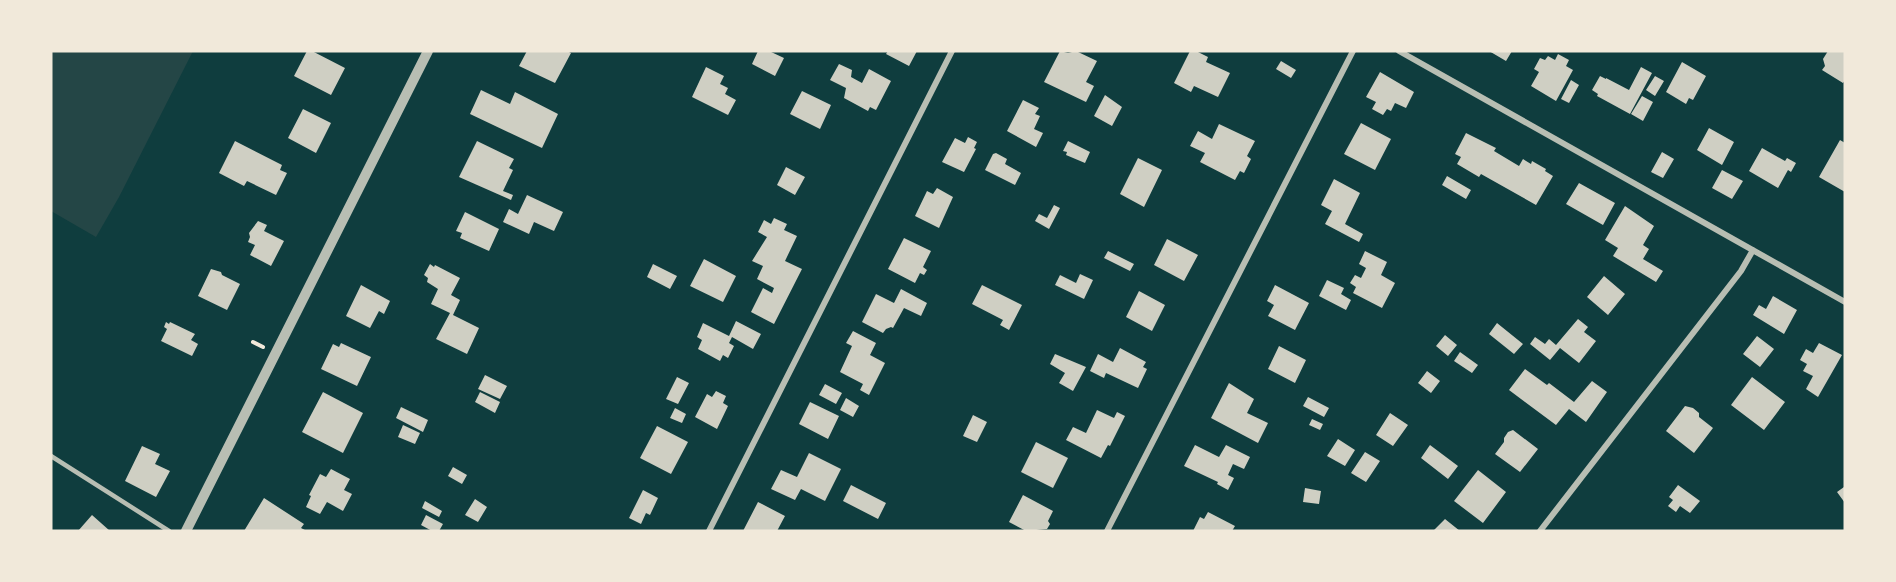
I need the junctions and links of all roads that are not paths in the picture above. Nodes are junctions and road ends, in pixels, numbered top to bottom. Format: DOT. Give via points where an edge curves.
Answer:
graph roads {
  1 [pos="428,51"];
  2 [pos="952,51"];
  3 [pos="1353,51"];
  4 [pos="1399,51"];
  5 [pos="1753,250"];
  6 [pos="1845,302"];
  7 [pos="51,456"];
  8 [pos="169,531"];
  9 [pos="186,531"];
  10 [pos="709,531"];
  11 [pos="1107,531"];
  12 [pos="1540,531"];
  1 -- 9 [label="street"];
  2 -- 10 [label="street"];
  3 -- 11 [label="street"];
  4 -- 5 [label="street"];
  5 -- 6 [label="street"];
  5 -- 12 [label="street" via="1741,271"];
  7 -- 8 [label="lane"];
}
